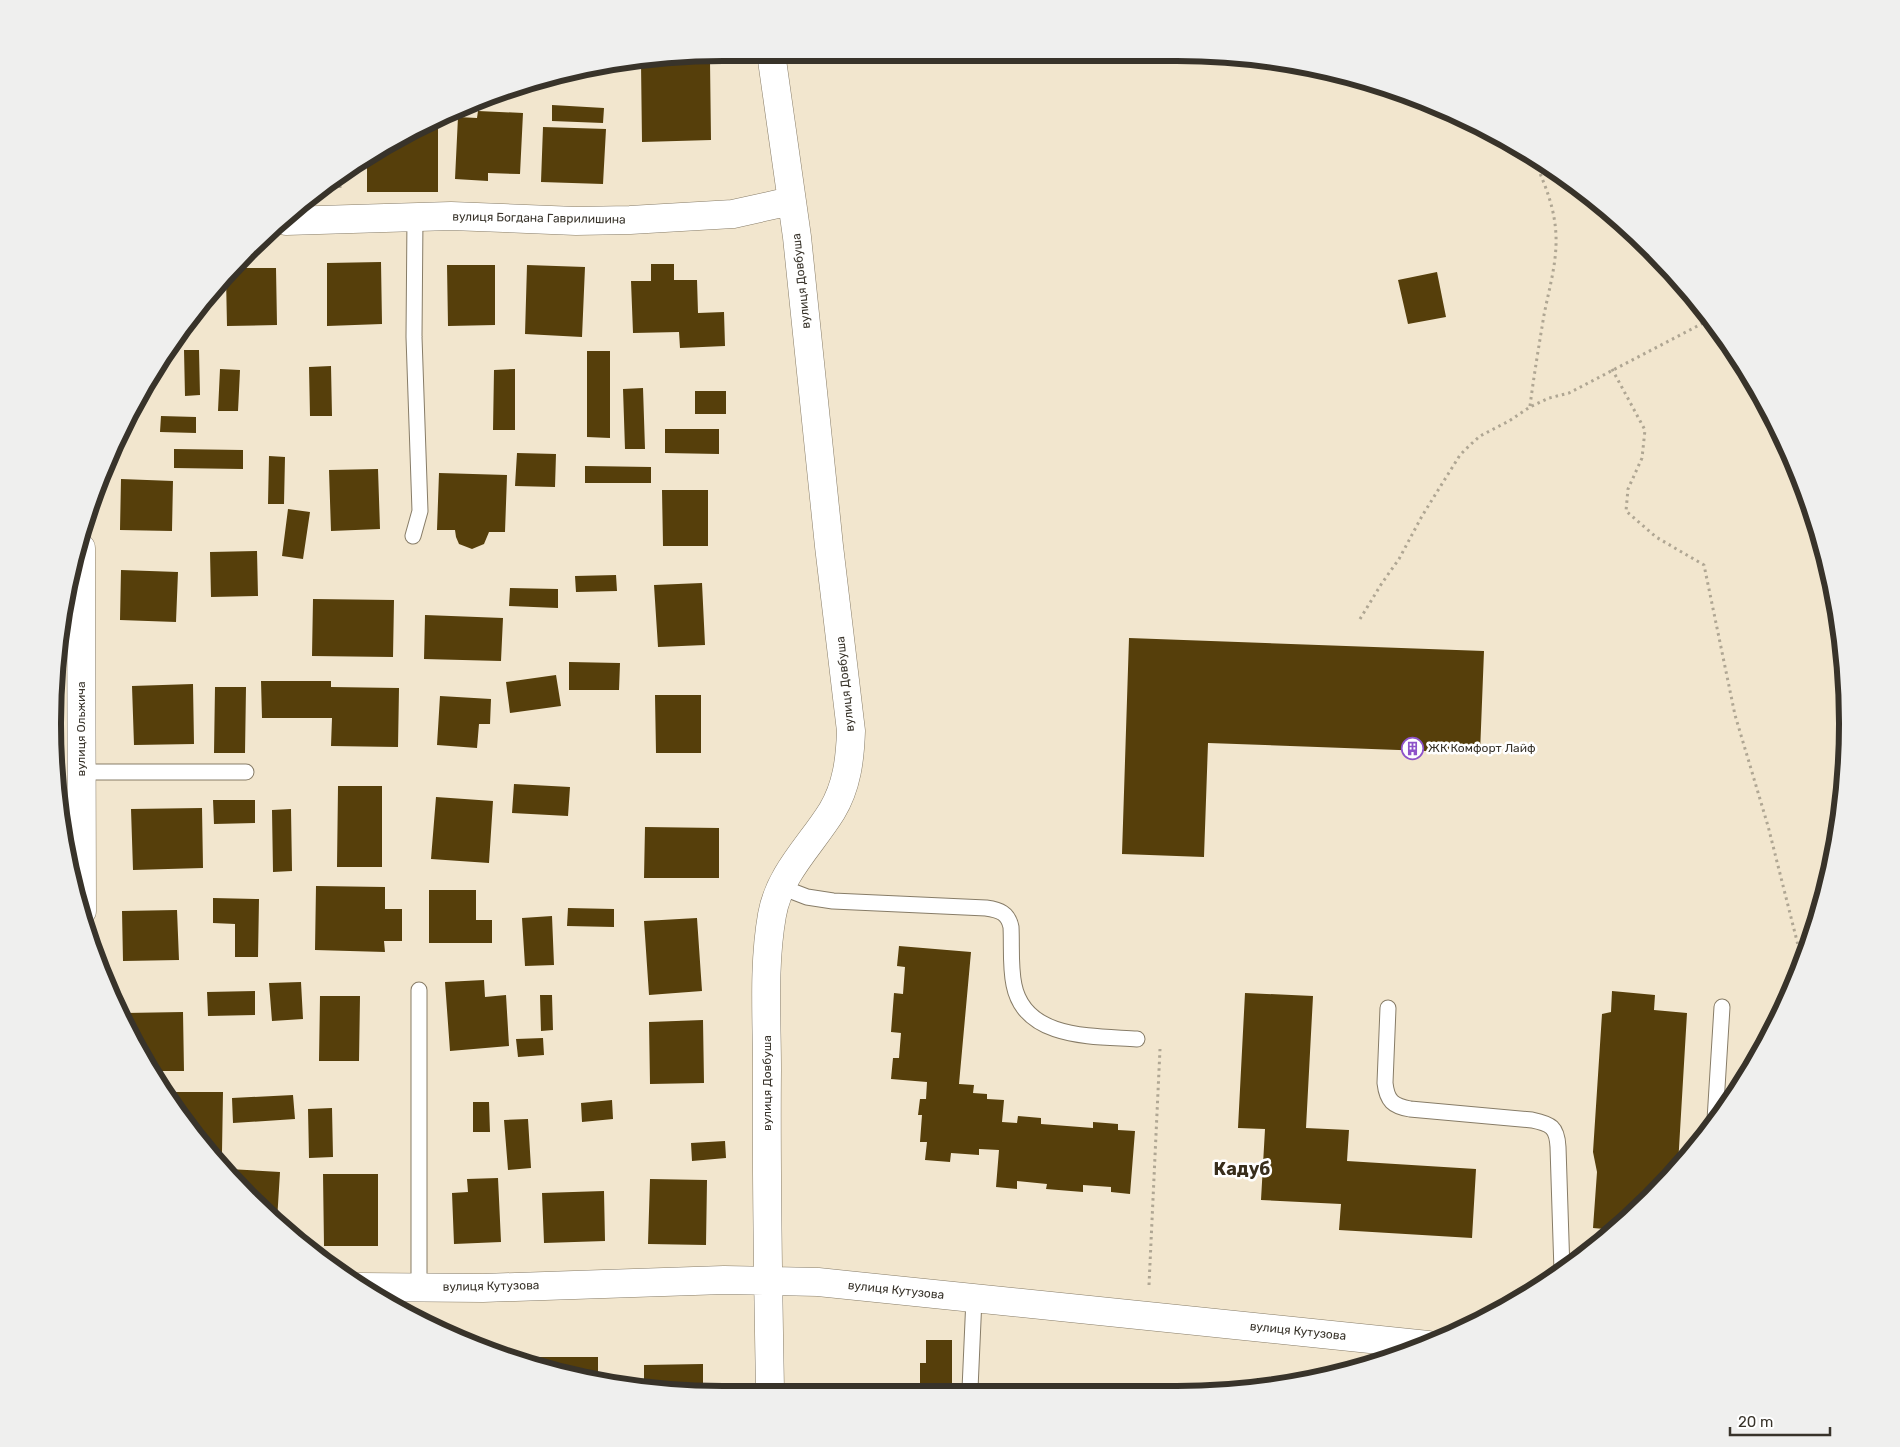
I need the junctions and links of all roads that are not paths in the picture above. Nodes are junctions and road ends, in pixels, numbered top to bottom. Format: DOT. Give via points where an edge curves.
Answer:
graph roads {
  1 [pos="772,61"];
  2 [pos="791,201"];
  3 [pos="415,217"];
  4 [pos="293,221"];
  5 [pos="413,536"];
  6 [pos="80,568"];
  7 [pos="81,772"];
  8 [pos="246,772"];
  9 [pos="82,886"];
  10 [pos="781,887"];
  11 [pos="419,990"];
  12 [pos="1722,1007"];
  13 [pos="1388,1008"];
  14 [pos="1137,1039"];
  15 [pos="1716,1107"];
  16 [pos="1562,1262"];
  17 [pos="768,1280"];
  18 [pos="376,1287"];
  19 [pos="419,1287"];
  20 [pos="974,1298"];
  21 [pos="1409,1343"];
  22 [pos="770,1386"];
  23 [pos="970,1386"];
  1 -- 2 [label="street, вулиця Довбуша"];
  2 -- 3 [label="street, вулиця Богдана Гаврилишина" via="733,214 695,218 576,221"];
  2 -- 10 [label="street, вулиця Довбуша" via="851,731 848,770 838,798"];
  3 -- 4 [label="street, вулиця Богдана Гаврилишина"];
  3 -- 5 [label="lane" via="414,337 420,511"];
  6 -- 7 [label="street, вулиця Ольжича"];
  7 -- 8 [label="lane"];
  7 -- 9 [label="street, вулиця Ольжича"];
  10 -- 14 [label="lane" via="826,900 986,908 1003,913 1011,927 1014,986 1024,1008 1038,1021 1061,1031"];
  10 -- 17 [label="street, вулиця Довбуша" via="772,913 769,945"];
  11 -- 19 [label="lane"];
  12 -- 15 [label="lane"];
  13 -- 16 [label="lane" via="1385,1083 1390,1102 1410,1109 1532,1120 1553,1127 1558,1147"];
  17 -- 19 [label="street, вулиця Кутузова"];
  17 -- 20 [label="street, вулиця Кутузова"];
  17 -- 22 [label="street, вулиця Довбуша"];
  18 -- 19 [label="street, вулиця Кутузова"];
  20 -- 21 [label="street, вулиця Кутузова"];
  20 -- 23 [label="lane"];
}
